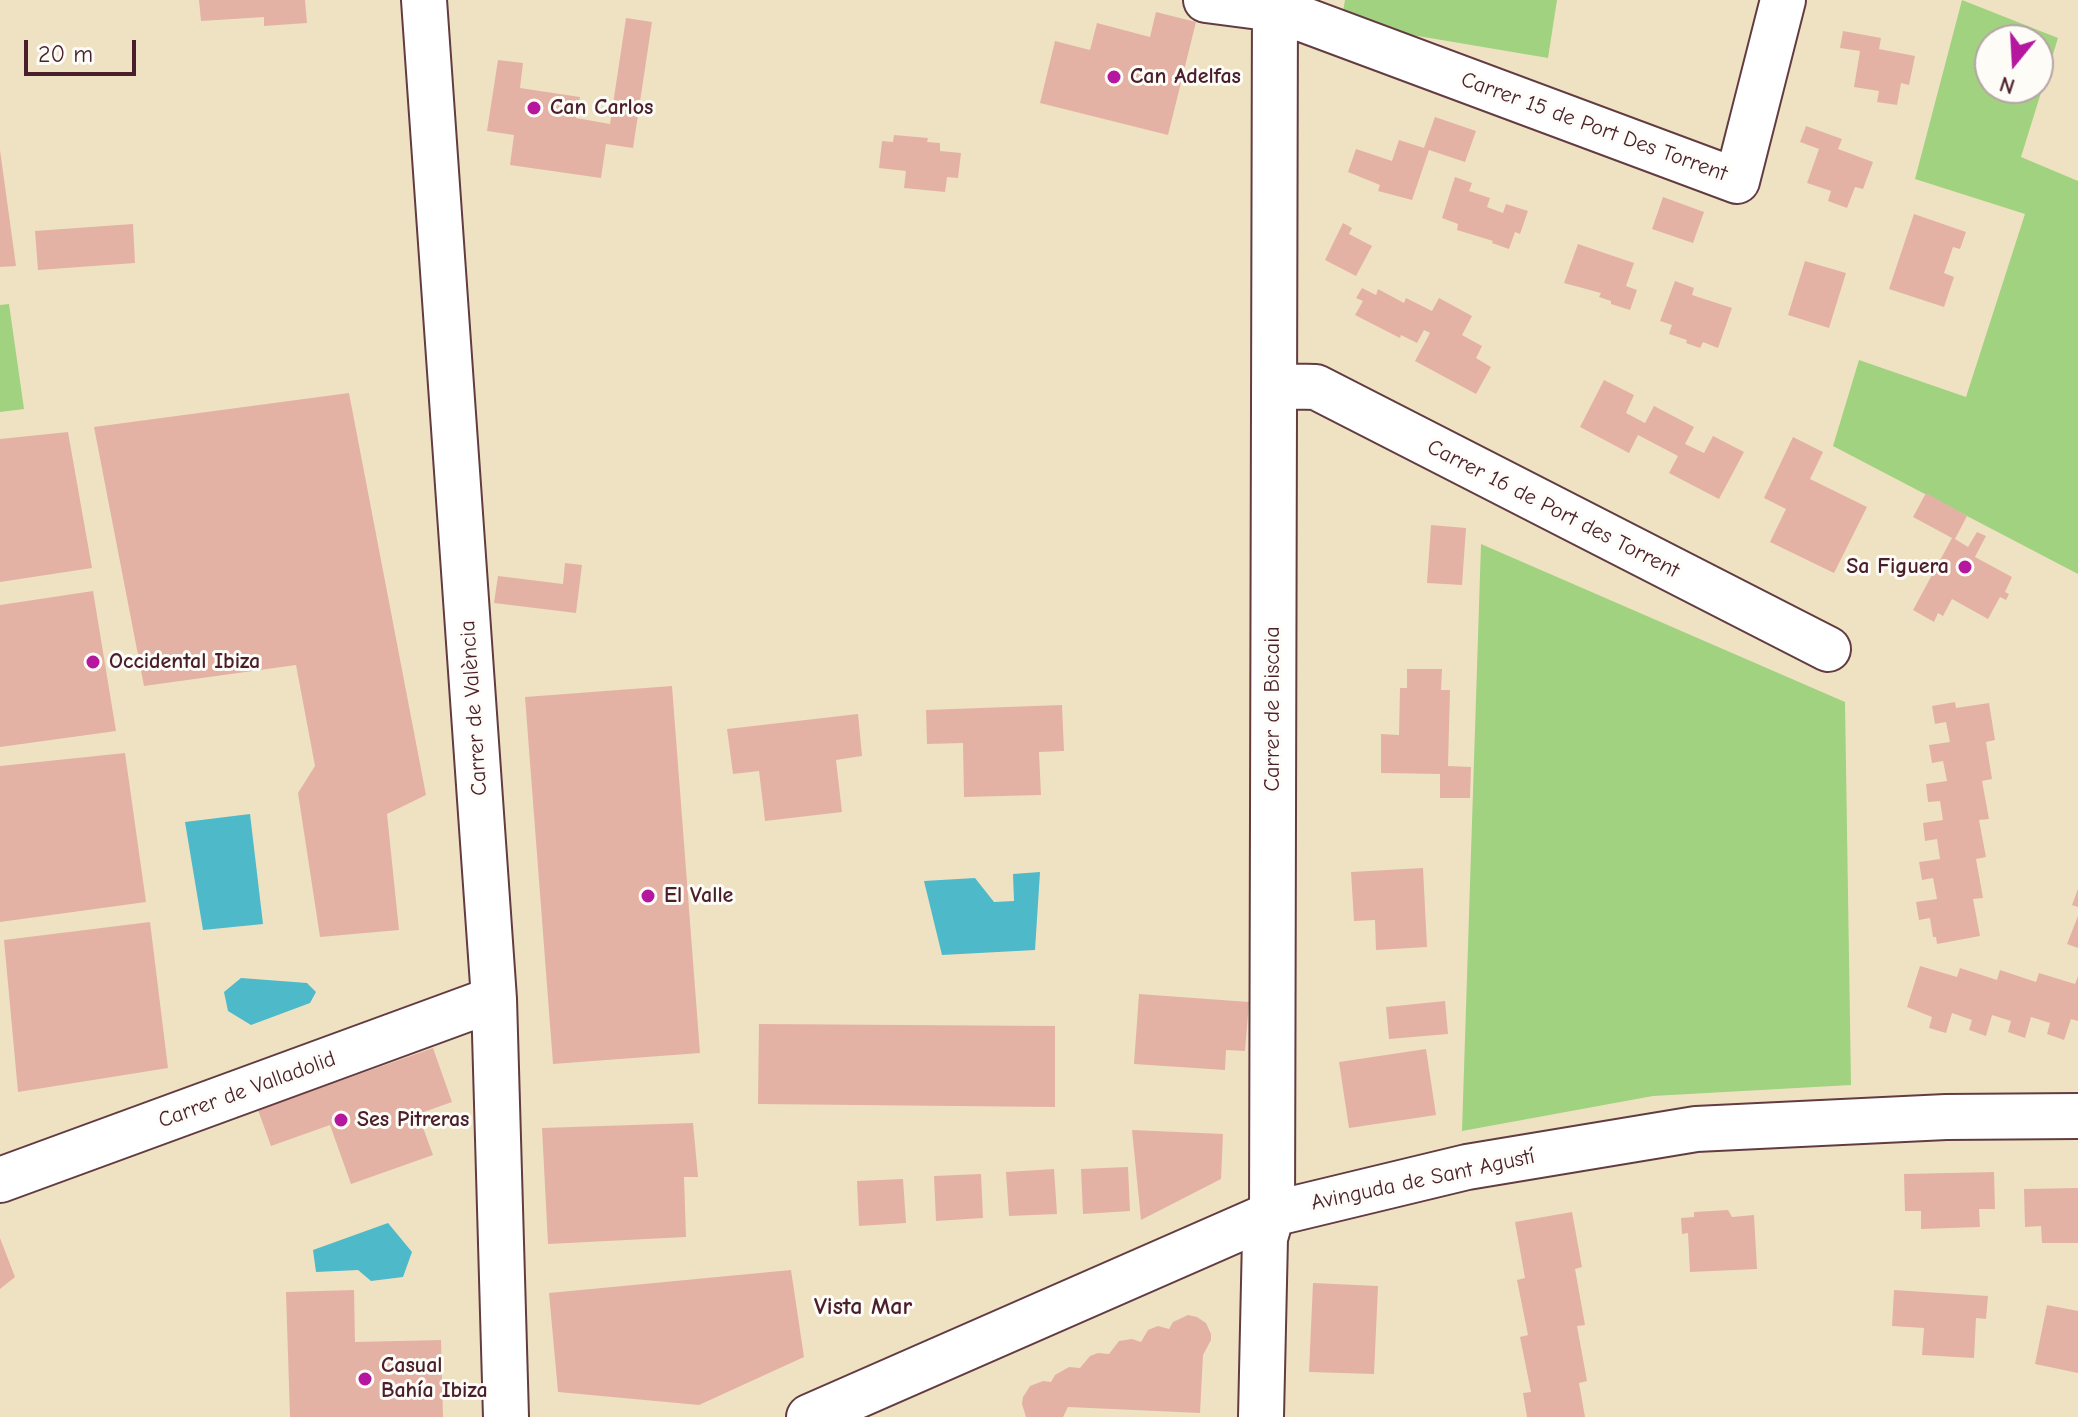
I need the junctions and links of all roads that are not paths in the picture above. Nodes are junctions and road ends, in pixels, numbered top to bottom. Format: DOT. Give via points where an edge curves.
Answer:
graph roads {
  1 [pos="424,0"];
  2 [pos="1206,0"];
  3 [pos="1783,0"];
  4 [pos="1275,5"];
  5 [pos="1274,386"];
  6 [pos="1828,649"];
  7 [pos="494,999"];
  8 [pos="2078,1116"];
  9 [pos="0,1180"];
  10 [pos="1272,1214"];
  11 [pos="506,1417"];
  12 [pos="809,1417"];
  13 [pos="1261,1417"];
  1 -- 7 [label="street, Carrer de València"];
  2 -- 4 [label="street"];
  3 -- 4 [label="street, Carrer 15 de Port Des Torrent" via="1737,181"];
  4 -- 5 [label="street, Carrer de Biscaia"];
  5 -- 6 [label="street, Carrer 16 de Port des Torrent" via="1316,387"];
  5 -- 10 [label="street, Carrer de Biscaia"];
  7 -- 9 [label="street, Carrer de Valladolid"];
  7 -- 11 [label="street, Carrer de València"];
  8 -- 10 [label="street, Avinguda de Sant Agustí" via="1696,1129 1467,1167"];
  10 -- 12 [label="street, Avinguda de Sant Agustí"];
  10 -- 13 [label="street, Carrer de Biscaia" via="1265,1238"];
}
